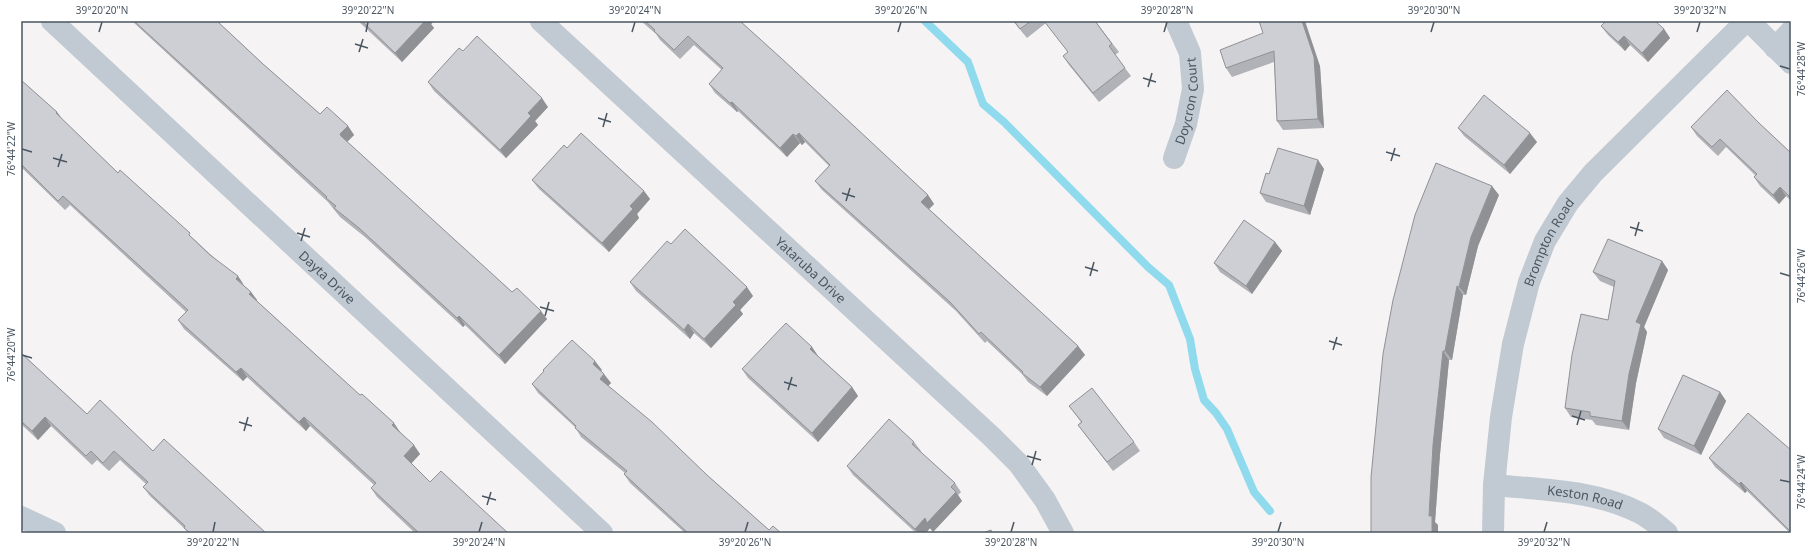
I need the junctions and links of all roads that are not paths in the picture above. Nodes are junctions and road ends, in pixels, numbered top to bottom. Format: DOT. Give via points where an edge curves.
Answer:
graph roads {
  1 [pos="52,21"];
  2 [pos="541,21"];
  3 [pos="1176,21"];
  4 [pos="1747,21"];
  5 [pos="1791,31"];
  6 [pos="1775,48"];
  7 [pos="1791,63"];
  8 [pos="1174,158"];
  9 [pos="1494,484"];
  10 [pos="21,517"];
  11 [pos="55,533"];
  12 [pos="602,533"];
  13 [pos="1063,533"];
  14 [pos="1493,533"];
  15 [pos="1668,533"];
  1 -- 12 [label="street, Dayta Drive"];
  2 -- 13 [label="street, Yataruba Drive" via="992,437 1018,464 1046,500"];
  3 -- 8 [label="street, Doycron Court" via="1190,53 1193,89 1186,124"];
  4 -- 6 [label="street"];
  4 -- 9 [label="street, Brompton Road" via="1593,173 1568,203 1545,241 1529,282 1513,344 1501,417"];
  5 -- 6 [label="street"];
  6 -- 7 [label="street"];
  9 -- 14 [label="street, Brompton Road"];
  9 -- 15 [label="street, Keston Road" via="1584,494 1611,500 1642,514"];
  10 -- 11 [label="street"];
}
